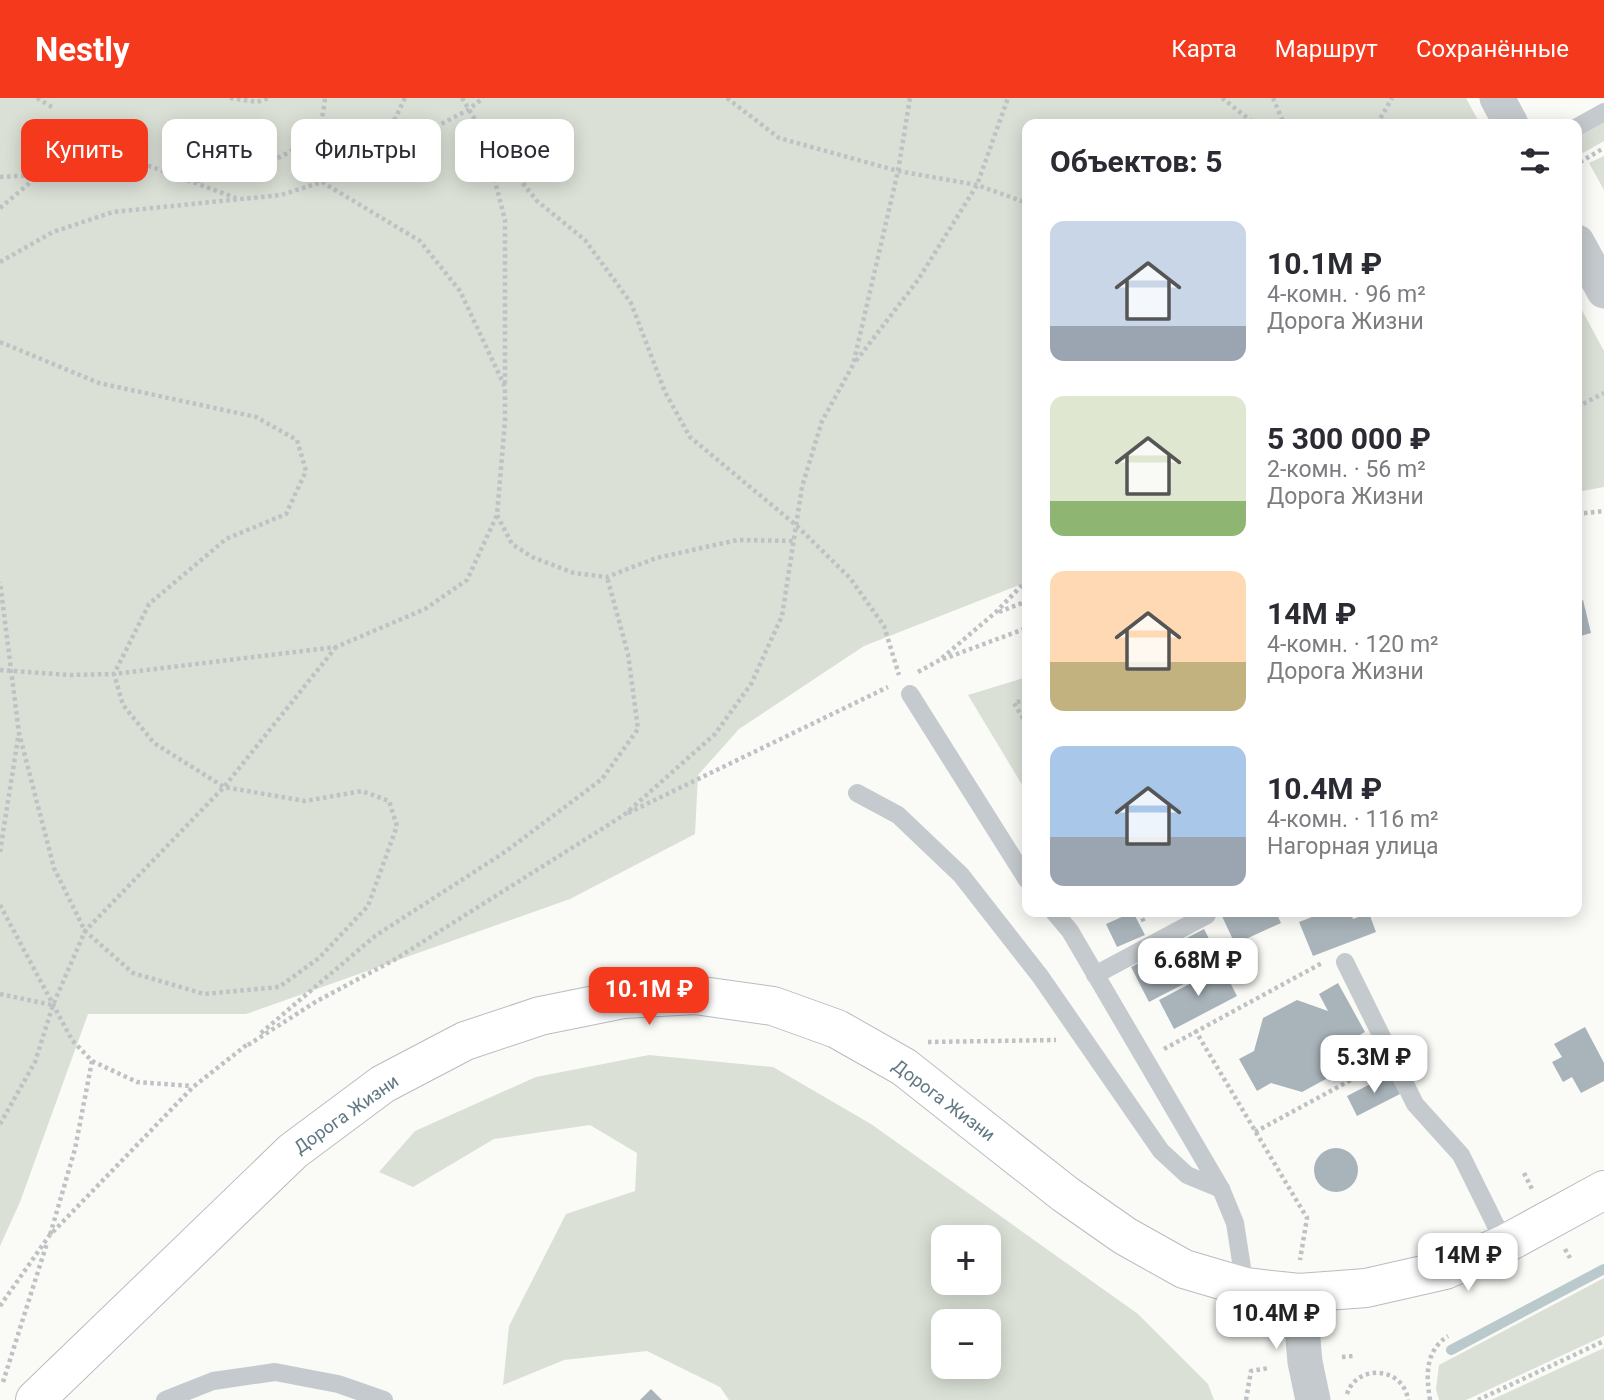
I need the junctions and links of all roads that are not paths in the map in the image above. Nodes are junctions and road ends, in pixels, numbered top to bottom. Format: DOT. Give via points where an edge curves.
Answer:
graph roads {
  1 [pos="1497,98"];
  2 [pos="1604,112"];
  3 [pos="1508,119"];
  4 [pos="1582,124"];
  5 [pos="1582,251"];
  6 [pos="1604,291"];
  7 [pos="905,687"];
  8 [pos="858,793"];
  9 [pos="1022,872"];
  10 [pos="1058,917"];
  11 [pos="1203,917"];
  12 [pos="1345,962"];
  13 [pos="1095,975"];
  14 [pos="1221,1189"];
  15 [pos="1604,1190"];
  16 [pos="1505,1244"];
  17 [pos="1300,1277"];
  18 [pos="1245,1287"];
  19 [pos="18,1395"];
  20 [pos="165,1400"];
  21 [pos="384,1400"];
  22 [pos="1313,1400"];
  1 -- 3 [label="street"];
  2 -- 4 [label="lane"];
  5 -- 6 [label="street"];
  7 -- 9 [label="lane"];
  8 -- 14 [label="lane" via="898,815 961,875 1040,976 1161,1152 1187,1175"];
  10 -- 13 [label="lane"];
  11 -- 13 [label="lane"];
  12 -- 16 [label="lane" via="1415,1104 1461,1155"];
  13 -- 14 [label="lane"];
  14 -- 18 [label="lane" via="1235,1223"];
  15 -- 16 [label="main road, Дорога Жизни"];
  16 -- 17 [label="main road, Дорога Жизни" via="1444,1270 1366,1288"];
  17 -- 18 [label="main road, Дорога Жизни"];
  17 -- 22 [label="street" via="1305,1362"];
  18 -- 19 [label="main road, Дорога Жизни" via="1184,1269 1125,1236 904,1067 837,1029 773,1006 695,995 624,999 540,1016 465,1041 383,1084 293,1151"];
  20 -- 21 [label="lane" via="213,1381 275,1372 338,1384"];
}
